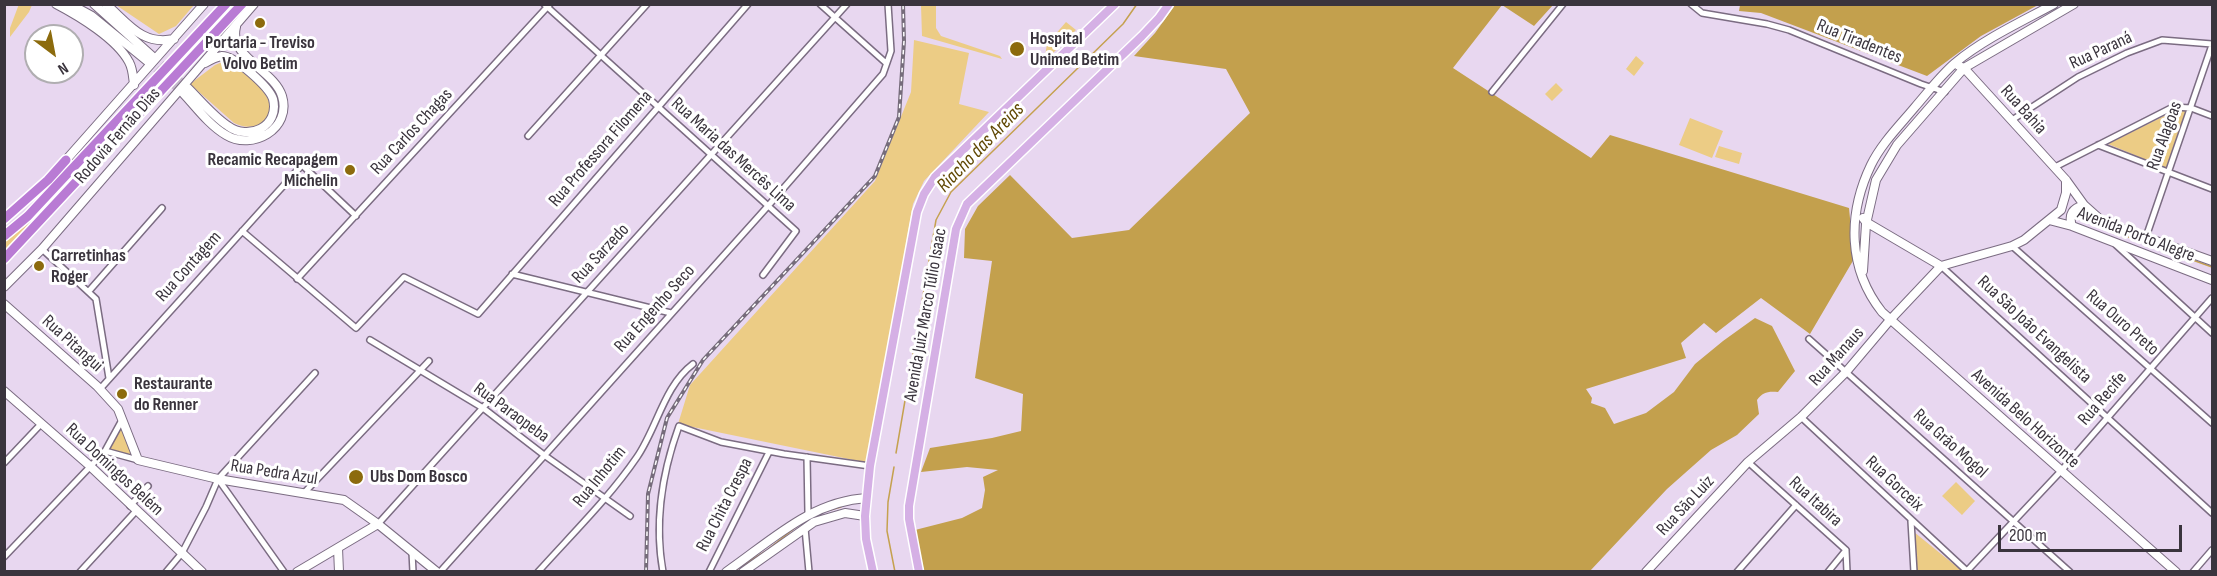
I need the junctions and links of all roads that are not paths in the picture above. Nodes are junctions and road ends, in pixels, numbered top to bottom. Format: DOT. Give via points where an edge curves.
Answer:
graph roads {
  1 [pos="56,4"];
  2 [pos="70,4"];
  3 [pos="94,4"];
  4 [pos="106,4"];
  5 [pos="204,4"];
  6 [pos="226,4"];
  7 [pos="242,4"];
  8 [pos="254,4"];
  9 [pos="647,4"];
  10 [pos="748,4"];
  11 [pos="820,4"];
  12 [pos="847,4"];
  13 [pos="888,4"];
  14 [pos="1115,4"];
  15 [pos="1169,4"];
  16 [pos="1563,4"];
  17 [pos="1691,4"];
  18 [pos="2054,4"];
  19 [pos="2074,4"];
  20 [pos="547,6"];
  21 [pos="834,18"];
  22 [pos="236,25"];
  23 [pos="174,39"];
  24 [pos="2212,45"];
  25 [pos="601,56"];
  26 [pos="886,63"];
  27 [pos="1954,64"];
  28 [pos="198,67"];
  29 [pos="1964,68"];
  30 [pos="134,85"];
  31 [pos="1932,87"];
  32 [pos="1492,92"];
  33 [pos="1946,92"];
  34 [pos="657,107"];
  35 [pos="2191,108"];
  36 [pos="2212,116"];
  37 [pos="2012,120"];
  38 [pos="528,136"];
  39 [pos="2098,145"];
  40 [pos="712,156"];
  41 [pos="66,160"];
  42 [pos="2055,167"];
  43 [pos="2167,172"];
  44 [pos="2066,180"];
  45 [pos="2212,189"];
  46 [pos="2084,205"];
  47 [pos="768,206"];
  48 [pos="162,208"];
  49 [pos="1857,208"];
  50 [pos="356,216"];
  51 [pos="4,219"];
  52 [pos="2049,220"];
  53 [pos="1866,222"];
  54 [pos="2072,226"];
  55 [pos="242,231"];
  56 [pos="4,236"];
  57 [pos="2146,237"];
  58 [pos="2115,243"];
  59 [pos="2012,246"];
  60 [pos="42,249"];
  61 [pos="4,259"];
  62 [pos="2212,261"];
  63 [pos="1941,266"];
  64 [pos="512,274"];
  65 [pos="763,275"];
  66 [pos="297,279"];
  67 [pos="2212,280"];
  68 [pos="1863,282"];
  69 [pos="4,287"];
  70 [pos="89,291"];
  71 [pos="587,291"];
  72 [pos="2212,298"];
  73 [pos="4,304"];
  74 [pos="671,313"];
  75 [pos="2195,317"];
  76 [pos="1890,320"];
  77 [pos="2212,333"];
  78 [pos="1809,339"];
  79 [pos="370,340"];
  80 [pos="429,361"];
  81 [pos="693,364"];
  82 [pos="2150,368"];
  83 [pos="422,370"];
  84 [pos="1846,372"];
  85 [pos="315,373"];
  86 [pos="109,378"];
  87 [pos="100,389"];
  88 [pos="4,391"];
  89 [pos="483,408"];
  90 [pos="1801,417"];
  91 [pos="2107,418"];
  92 [pos="122,420"];
  93 [pos="2212,423"];
  94 [pos="41,424"];
  95 [pos="105,451"];
  96 [pos="769,452"];
  97 [pos="544,455"];
  98 [pos="807,457"];
  99 [pos="138,460"];
  100 [pos="1748,462"];
  101 [pos="4,463"];
  102 [pos="90,466"];
  103 [pos="870,466"];
  104 [pos="2061,471"];
  105 [pos="218,479"];
  106 [pos="148,486"];
  107 [pos="304,493"];
  108 [pos="604,498"];
  109 [pos="867,498"];
  110 [pos="1796,505"];
  111 [pos="133,508"];
  112 [pos="808,513"];
  113 [pos="2212,513"];
  114 [pos="630,516"];
  115 [pos="865,516"];
  116 [pos="1911,520"];
  117 [pos="2014,522"];
  118 [pos="378,524"];
  119 [pos="805,528"];
  120 [pos="338,548"];
  121 [pos="1846,550"];
  122 [pos="2212,550"];
  123 [pos="412,551"];
  124 [pos="182,554"];
  125 [pos="4,557"];
  126 [pos="1967,571"];
  127 [pos="80,572"];
  128 [pos="165,572"];
  129 [pos="202,572"];
  130 [pos="284,572"];
  131 [pos="297,572"];
  132 [pos="339,572"];
  133 [pos="413,572"];
  134 [pos="438,572"];
  135 [pos="538,572"];
  136 [pos="663,572"];
  137 [pos="709,572"];
  138 [pos="726,572"];
  139 [pos="742,572"];
  140 [pos="809,572"];
  141 [pos="873,572"];
  142 [pos="919,572"];
  143 [pos="1646,572"];
  144 [pos="1737,572"];
  145 [pos="1828,572"];
  146 [pos="1847,572"];
  147 [pos="1914,572"];
  148 [pos="2070,572"];
  149 [pos="2176,572"];
  150 [pos="2193,572"];
  1 -- 30 [label="main road" via="79,16 121,52 129,61"];
  2 -- 3 [label="main road" via="149,58"];
  4 -- 23 [label="main road" via="148,39"];
  5 -- 23 [label="main road, Rodovia Fernão Dias"];
  6 -- 56 [label="highway, Rodovia Fernão Dias" via="28,216"];
  7 -- 61 [label="highway, Rodovia Fernão Dias"];
  8 -- 22 [label="main road, Rodovia Fernão Dias"];
  9 -- 25 [label="street"];
  10 -- 34 [label="street, Rua Professora Filomena"];
  11 -- 21 [label="street"];
  12 -- 21 [label="street, Rua Sarzedo"];
  13 -- 26 [label="street" via="891,51"];
  14 -- 103 [label="main road, Avenida Juiz Marco Túlio Isaac" via="935,177 924,194 917,212"];
  15 -- 142 [label="main road, Avenida Juiz Marco Túlio Isaac" via="1142,36 967,204 956,229 909,506"];
  16 -- 32 [label="street"];
  17 -- 31 [label="street, Rua Tiradentes" via="1702,13 1789,30"];
  18 -- 27 [label="main road, Avenida Belo Horizonte"];
  19 -- 29 [label="main road"];
  20 -- 25 [label="street, Rua Maria das Mercês Lima"];
  20 -- 50 [label="street, Rua Carlos Chagas"];
  21 -- 26 [label="street"];
  21 -- 40 [label="street, Rua Sarzedo"];
  22 -- 28 [label="main road, Rodovia Fernão Dias"];
  22 -- 28 [label="main road" via="235,41 281,93 279,123 259,139 244,141 221,131 185,91 239,132 259,131 270,119 273,101 269,91 235,60 223,56"];
  23 -- 30 [label="main road, Rodovia Fernão Dias"];
  24 -- 35 [label="street, Rua Alagoas"];
  24 -- 37 [label="street, Rua Paraná" via="2162,40 2127,53 2078,77"];
  25 -- 34 [label="street, Rua Maria das Mercês Lima"];
  25 -- 38 [label="street"];
  26 -- 47 [label="street, Rua Engenho Seco" via="883,74"];
  27 -- 29 [label="main road, Rua Bahia"];
  27 -- 31 [label="main road, Avenida Belo Horizonte"];
  28 -- 60 [label="main road, Rodovia Fernão Dias"];
  29 -- 33 [label="main road"];
  29 -- 37 [label="main road, Rua Bahia"];
  30 -- 41 [label="main road, Rodovia Fernão Dias"];
  31 -- 33 [label="street, Rua Tiradentes"];
  31 -- 49 [label="main road, Avenida Belo Horizonte" via="1871,165"];
  33 -- 53 [label="main road" via="1897,145 1876,180"];
  34 -- 40 [label="street, Rua Maria das Mercês Lima"];
  34 -- 64 [label="street, Rua Professora Filomena"];
  35 -- 36 [label="street"];
  35 -- 39 [label="street" via="2173,107"];
  35 -- 43 [label="street, Rua Alagoas"];
  37 -- 42 [label="main road, Rua Bahia"];
  39 -- 42 [label="street"];
  39 -- 43 [label="street"];
  40 -- 47 [label="street, Rua Maria das Mercês Lima"];
  40 -- 71 [label="street, Rua Sarzedo"];
  41 -- 51 [label="highway"];
  42 -- 44 [label="main road, Rua Bahia"];
  43 -- 45 [label="street"];
  43 -- 57 [label="street, Rua Alagoas"];
  44 -- 46 [label="main road, Avenida Porto Alegre"];
  44 -- 52 [label="main road" via="2061,210"];
  46 -- 54 [label="main road" via="2071,213"];
  46 -- 57 [label="main road, Avenida Porto Alegre" via="2103,222"];
  47 -- 65 [label="street, Rua Maria das Mercês Lima" via="796,231"];
  47 -- 74 [label="street, Rua Engenho Seco"];
  48 -- 70 [label="street"];
  49 -- 53 [label="main road"];
  49 -- 68 [label="main road, Avenida Belo Horizonte" via="1854,247"];
  50 -- 55 [label="street, Rua Contagem" via="302,165"];
  50 -- 66 [label="street, Rua Carlos Chagas"];
  52 -- 54 [label="main road, Avenida Porto Alegre"];
  52 -- 59 [label="main road"];
  53 -- 63 [label="main road"];
  53 -- 68 [label="main road"];
  54 -- 58 [label="main road, Avenida Porto Alegre"];
  55 -- 66 [label="street"];
  55 -- 86 [label="street, Rua Contagem"];
  57 -- 62 [label="main road, Avenida Porto Alegre"];
  58 -- 67 [label="main road, Avenida Porto Alegre"];
  58 -- 75 [label="street"];
  59 -- 63 [label="main road"];
  59 -- 82 [label="street, Rua Ouro Preto"];
  60 -- 69 [label="main road, Rodovia Fernão Dias"];
  60 -- 70 [label="street"];
  63 -- 76 [label="main road, Rua Manaus"];
  63 -- 91 [label="street, Rua São João Evangelista"];
  64 -- 66 [label="street, Rua Professora Filomena" via="478,314 404,277 356,328"];
  64 -- 71 [label="street"];
  68 -- 76 [label="main road, Avenida Belo Horizonte"];
  70 -- 86 [label="street" via="96,299"];
  71 -- 74 [label="street"];
  71 -- 89 [label="street, Rua Sarzedo"];
  72 -- 75 [label="street, Rua Recife"];
  73 -- 87 [label="main road, Rua Pitangui"];
  74 -- 97 [label="street, Rua Engenho Seco"];
  75 -- 77 [label="street"];
  75 -- 82 [label="street, Rua Recife"];
  76 -- 84 [label="main road, Rua Manaus"];
  76 -- 104 [label="main road, Avenida Belo Horizonte"];
  78 -- 84 [label="street, Rua Grão Mogol"];
  79 -- 83 [label="street, Rua Paraopeba"];
  80 -- 83 [label="street"];
  81 -- 108 [label="street, Rua Inhotim" via="684,371 638,456"];
  82 -- 91 [label="street, Rua Recife"];
  82 -- 93 [label="street, Rua Ouro Preto"];
  83 -- 89 [label="street, Rua Paraopeba"];
  83 -- 107 [label="street"];
  84 -- 90 [label="main road, Rua Manaus"];
  84 -- 117 [label="street, Rua Grão Mogol"];
  85 -- 105 [label="street"];
  86 -- 87 [label="street, Rua Contagem"];
  87 -- 92 [label="main road, Rua Pitangui" via="118,409"];
  88 -- 94 [label="main road, Rua Domingos Belém"];
  89 -- 97 [label="street, Rua Paraopeba"];
  89 -- 118 [label="street, Rua Sarzedo"];
  90 -- 100 [label="main road, Rua Manaus"];
  90 -- 116 [label="street, Rua Gorceix"];
  91 -- 104 [label="street, Rua Recife"];
  91 -- 113 [label="street, Rua São João Evangelista"];
  92 -- 95 [label="street"];
  92 -- 99 [label="main road"];
  94 -- 101 [label="street"];
  94 -- 102 [label="main road, Rua Domingos Belém"];
  95 -- 99 [label="street"];
  95 -- 102 [label="street"];
  96 -- 98 [label="street"];
  96 -- 136 [label="street" via="721,442 680,426 662,490 658,531"];
  96 -- 137 [label="street, Rua Chita Crespa"];
  97 -- 108 [label="street, Rua Paraopeba"];
  97 -- 134 [label="street, Rua Engenho Seco"];
  98 -- 103 [label="street"];
  98 -- 112 [label="street"];
  99 -- 105 [label="main road, Rua Pedra Azul"];
  100 -- 110 [label="street, Rua Itabira"];
  100 -- 143 [label="main road, Rua São Luiz"];
  102 -- 111 [label="main road, Rua Domingos Belém"];
  102 -- 125 [label="street"];
  103 -- 109 [label="main road, Avenida Juiz Marco Túlio Isaac"];
  104 -- 117 [label="street, Rua Recife"];
  104 -- 149 [label="main road, Avenida Belo Horizonte"];
  105 -- 107 [label="main road, Rua Pedra Azul"];
  105 -- 124 [label="street"];
  105 -- 130 [label="street"];
  106 -- 111 [label="street"];
  107 -- 118 [label="main road, Rua Pedra Azul" via="344,500"];
  108 -- 114 [label="street, Rua Paraopeba"];
  108 -- 135 [label="street, Rua Inhotim"];
  109 -- 112 [label="main road" via="834,503"];
  109 -- 115 [label="main road, Avenida Juiz Marco Túlio Isaac"];
  110 -- 121 [label="street, Rua Itabira"];
  110 -- 144 [label="street"];
  111 -- 124 [label="main road, Rua Domingos Belém"];
  111 -- 127 [label="street"];
  112 -- 138 [label="main road"];
  115 -- 119 [label="main road" via="845,513"];
  115 -- 141 [label="main road, Avenida Juiz Marco Túlio Isaac"];
  116 -- 126 [label="street, Rua Gorceix"];
  116 -- 147 [label="street"];
  117 -- 126 [label="street, Rua Recife"];
  117 -- 148 [label="street, Rua Grão Mogol"];
  118 -- 120 [label="main road"];
  118 -- 123 [label="main road, Rua Pedra Azul"];
  119 -- 139 [label="main road"];
  119 -- 140 [label="street"];
  120 -- 131 [label="main road"];
  120 -- 132 [label="main road"];
  121 -- 145 [label="street"];
  121 -- 146 [label="street, Rua Itabira"];
  122 -- 150 [label="street"];
  123 -- 133 [label="street"];
  123 -- 134 [label="main road, Rua Pedra Azul"];
  124 -- 128 [label="street"];
  124 -- 129 [label="main road, Rua Domingos Belém"];
}
